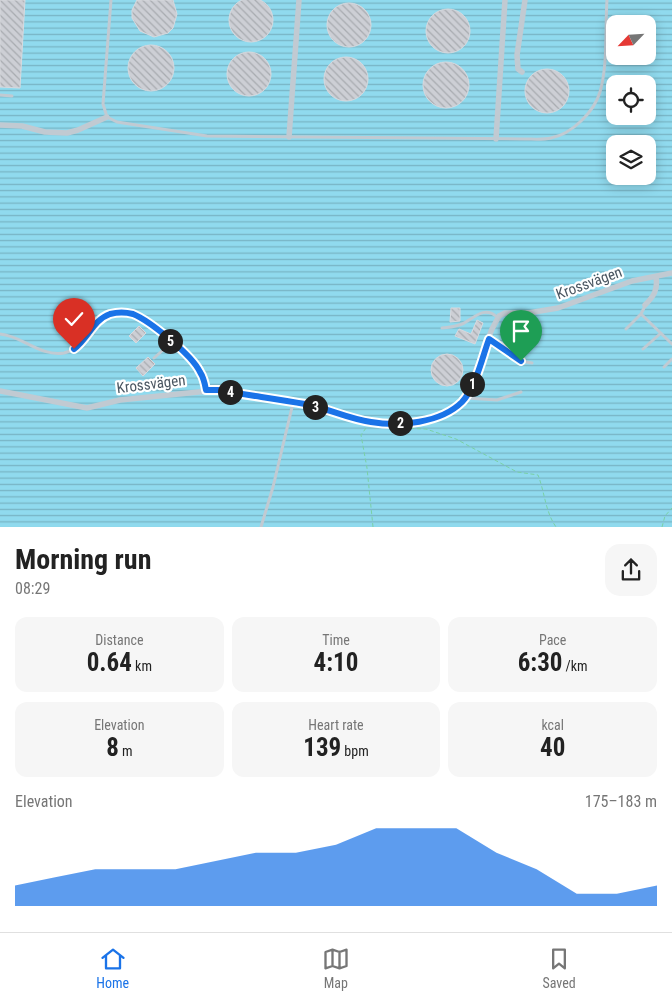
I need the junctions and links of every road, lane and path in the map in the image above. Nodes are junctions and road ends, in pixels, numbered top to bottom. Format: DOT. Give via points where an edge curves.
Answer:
graph roads {
  1 [pos="111,0"];
  2 [pos="299,0"];
  3 [pos="505,0"];
  4 [pos="525,0"];
  5 [pos="607,0"];
  6 [pos="522,72"];
  7 [pos="0,96"];
  8 [pos="12,96"];
  9 [pos="107,116"];
  10 [pos="0,125"];
  11 [pos="289,137"];
  12 [pos="496,139"];
  13 [pos="672,272"];
  14 [pos="656,277"];
  15 [pos="645,305"];
  16 [pos="641,314"];
  17 [pos="498,318"];
  18 [pos="442,328"];
  19 [pos="626,329"];
  20 [pos="661,333"];
  21 [pos="0,334"];
  22 [pos="489,339"];
  23 [pos="171,342"];
  24 [pos="672,344"];
  25 [pos="643,349"];
  26 [pos="154,358"];
  27 [pos="672,359"];
  28 [pos="532,363"];
  29 [pos="664,367"];
  30 [pos="206,390"];
  31 [pos="0,391"];
  32 [pos="521,392"];
  33 [pos="465,398"];
  34 [pos="293,403"];
  35 [pos="371,422"];
  36 [pos="401,423"];
  37 [pos="672,508"];
  38 [pos="261,527"];
  39 [pos="373,527"];
  40 [pos="556,527"];
  41 [pos="662,527"];
  1 -- 9 [label="lane" via="103,104"];
  2 -- 11 [label="street"];
  3 -- 12 [label="street"];
  4 -- 6 [label="street" via="517,55 518,69"];
  5 -- 12 [label="lane" via="603,78 600,94 590,110 571,130 552,138"];
  7 -- 8 [label="lane"];
  9 -- 10 [label="street" via="66,133"];
  9 -- 11 [label="lane" via="117,122 192,134"];
  11 -- 12 [label="lane"];
  13 -- 14 [label="street, Krossvägen"];
  14 -- 15 [label="street" via="654,295"];
  14 -- 17 [label="street, Krossvägen" via="632,281 558,308 528,314 505,313"];
  15 -- 16 [label="lane"];
  16 -- 19 [label="lane"];
  16 -- 20 [label="lane"];
  17 -- 18 [label="lane" via="483,313 456,326"];
  17 -- 22 [label="street, Krossvägen"];
  20 -- 24 [label="lane"];
  20 -- 25 [label="lane"];
  21 -- 23 [label="lane" via="10,335 42,351 65,352 82,344 101,319 122,312 143,319"];
  22 -- 28 [label="lane" via="521,361"];
  22 -- 33 [label="street, Krossvägen"];
  23 -- 26 [label="lane"];
  23 -- 30 [label="lane" via="200,371"];
  27 -- 29 [label="lane"];
  30 -- 31 [label="street, Krossvägen" via="120,400 87,408"];
  30 -- 34 [label="street, Krossvägen"];
  32 -- 33 [label="lane" via="497,400"];
  33 -- 36 [label="street, Krossvägen" via="445,414"];
  34 -- 35 [label="street, Krossvägen"];
  34 -- 38 [label="lane"];
  35 -- 36 [label="street, Krossvägen"];
  35 -- 39 [label="path" via="361,435"];
  36 -- 40 [label="path" via="405,429 426,429 456,439 517,472 538,475 547,511"];
  37 -- 41 [label="path"];
}
